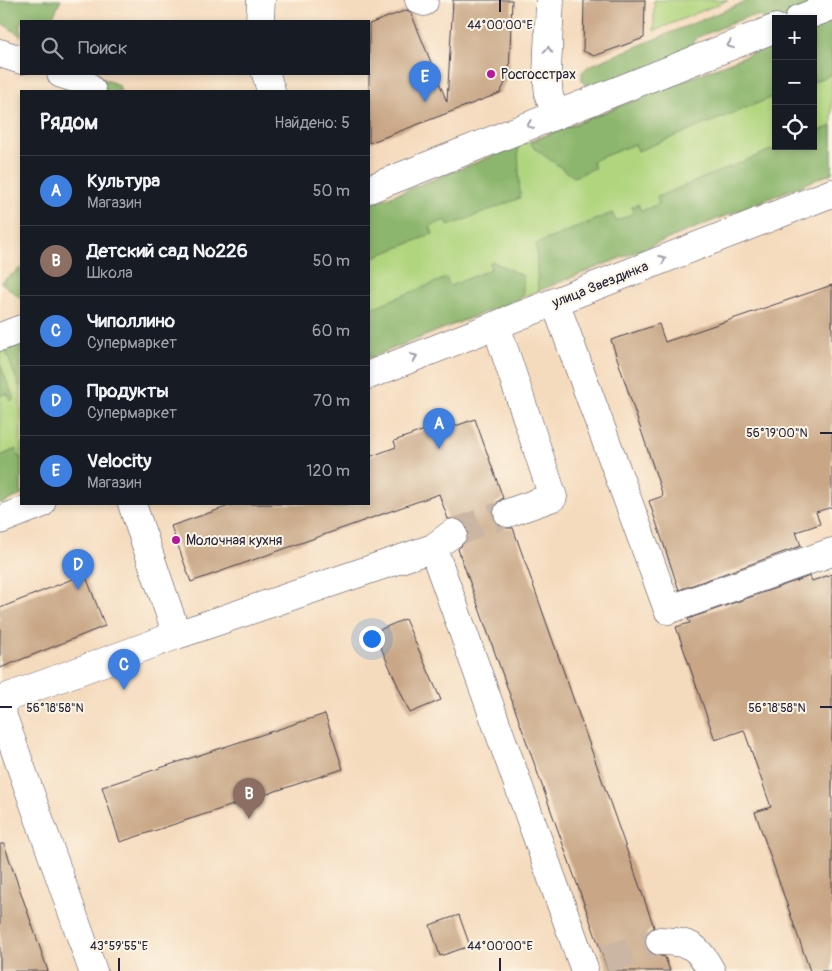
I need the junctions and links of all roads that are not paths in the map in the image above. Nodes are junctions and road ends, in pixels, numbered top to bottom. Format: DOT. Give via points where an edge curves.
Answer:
graph roads {
  1 [pos="261,0"];
  2 [pos="550,0"];
  3 [pos="832,6"];
  4 [pos="809,15"];
  5 [pos="260,20"];
  6 [pos="772,30"];
  7 [pos="0,53"];
  8 [pos="20,60"];
  9 [pos="64,75"];
  10 [pos="266,75"];
  11 [pos="91,90"];
  12 [pos="271,90"];
  13 [pos="556,114"];
  14 [pos="370,189"];
  15 [pos="832,193"];
  16 [pos="555,302"];
  17 [pos="496,325"];
  18 [pos="20,329"];
  19 [pos="0,337"];
  20 [pos="370,375"];
  21 [pos="38,505"];
  22 [pos="132,505"];
  23 [pos="508,513"];
  24 [pos="0,520"];
  25 [pos="832,552"];
  26 [pos="176,635"];
  27 [pos="0,700"];
  28 [pos="0,708"];
  29 [pos="660,941"];
  30 [pos="588,966"];
  31 [pos="93,971"];
  32 [pos="710,971"];
  1 -- 5 [label="street"];
  13 -- 2 [label="street, one-way" via="548,96"];
  3 -- 4 [label="street"];
  6 -- 13 [label="street, one-way"];
  7 -- 8 [label="street"];
  9 -- 11 [label="street" via="83,81"];
  10 -- 12 [label="street"];
  13 -- 14 [label="street, one-way"];
  16 -- 15 [label="street, улица Звездинка, one-way"];
  16 -- 17 [label="street, улица Звездинка"];
  16 -- 25 [label="street" via="668,610"];
  20 -- 17 [label="street, улица Звездинка, one-way"];
  17 -- 23 [label="street" via="554,498"];
  18 -- 19 [label="street"];
  21 -- 24 [label="street"];
  22 -- 26 [label="street"];
  26 -- 27 [label="street"];
  26 -- 30 [label="street" via="443,541"];
  28 -- 31 [label="street"];
  29 -- 32 [label="street" via="683,942 702,953"];
}
